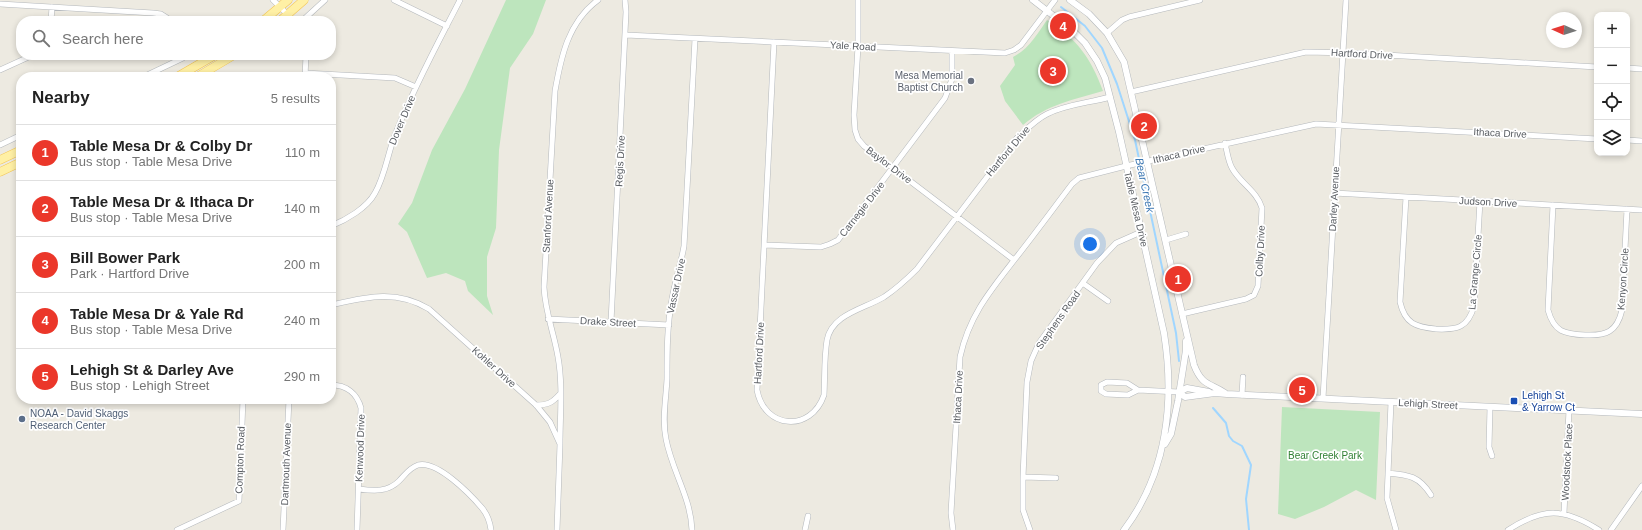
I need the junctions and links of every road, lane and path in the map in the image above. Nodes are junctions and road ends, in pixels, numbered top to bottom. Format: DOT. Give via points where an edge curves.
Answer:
graph roads {
  1 [pos="273,0"];
  2 [pos="288,0"];
  3 [pos="304,0"];
  4 [pos="325,0"];
  5 [pos="394,0"];
  6 [pos="460,0"];
  7 [pos="598,0"];
  8 [pos="625,0"];
  9 [pos="858,0"];
  10 [pos="1033,0"];
  11 [pos="1055,0"];
  12 [pos="1070,0"];
  13 [pos="1200,0"];
  14 [pos="1346,0"];
  15 [pos="0,4"];
  16 [pos="52,7"];
  17 [pos="280,7"];
  18 [pos="1047,10"];
  19 [pos="51,16"];
  20 [pos="164,16"];
  21 [pos="269,16"];
  22 [pos="289,16"];
  23 [pos="292,16"];
  24 [pos="307,16"];
  25 [pos="447,26"];
  26 [pos="1107,33"];
  27 [pos="626,35"];
  28 [pos="695,39"];
  29 [pos="774,42"];
  30 [pos="858,46"];
  31 [pos="952,50"];
  32 [pos="1342,52"];
  33 [pos="22,60"];
  34 [pos="179,60"];
  35 [pos="206,60"];
  36 [pos="226,60"];
  37 [pos="306,60"];
  38 [pos="1594,67"];
  39 [pos="1630,68"];
  40 [pos="1642,69"];
  41 [pos="0,70"];
  42 [pos="154,72"];
  43 [pos="186,72"];
  44 [pos="205,72"];
  45 [pos="305,72"];
  46 [pos="336,76"];
  47 [pos="416,87"];
  48 [pos="1131,92"];
  49 [pos="1110,97"];
  50 [pos="1338,125"];
  51 [pos="16,137"];
  52 [pos="1594,138"];
  53 [pos="1630,140"];
  54 [pos="1642,141"];
  55 [pos="1225,144"];
  56 [pos="0,145"];
  57 [pos="16,152"];
  58 [pos="0,160"];
  59 [pos="1145,162"];
  60 [pos="16,164"];
  61 [pos="1126,166"];
  62 [pos="894,168"];
  63 [pos="0,172"];
  64 [pos="1334,193"];
  65 [pos="1406,197"];
  66 [pos="1480,201"];
  67 [pos="1553,205"];
  68 [pos="1627,209"];
  69 [pos="1642,210"];
  70 [pos="957,216"];
  71 [pos="336,224"];
  72 [pos="1141,232"];
  73 [pos="1186,234"];
  74 [pos="1166,240"];
  75 [pos="764,245"];
  76 [pos="1014,260"];
  77 [pos="1084,284"];
  78 [pos="1108,301"];
  79 [pos="336,304"];
  80 [pos="1182,314"];
  81 [pos="548,319"];
  82 [pos="611,322"];
  83 [pos="669,325"];
  84 [pos="1186,332"];
  85 [pos="1243,377"];
  86 [pos="336,384"];
  87 [pos="1138,390"];
  88 [pos="1169,392"];
  89 [pos="1180,392"];
  90 [pos="560,394"];
  91 [pos="1227,394"];
  92 [pos="1242,395"];
  93 [pos="1323,398"];
  94 [pos="1391,402"];
  95 [pos="243,404"];
  96 [pos="289,404"];
  97 [pos="536,405"];
  98 [pos="1490,407"];
  99 [pos="1569,410"];
  100 [pos="1642,414"];
  101 [pos="560,444"];
  102 [pos="1163,447"];
  103 [pos="1492,456"];
  104 [pos="1388,473"];
  105 [pos="1023,477"];
  106 [pos="1056,478"];
  107 [pos="1642,486"];
  108 [pos="359,489"];
  109 [pos="1432,494"];
  110 [pos="1564,513"];
  111 [pos="808,516"];
  112 [pos="177,530"];
  113 [pos="283,530"];
  114 [pos="357,530"];
  115 [pos="491,530"];
  116 [pos="557,530"];
  117 [pos="692,530"];
  118 [pos="806,530"];
  119 [pos="953,530"];
  120 [pos="1030,530"];
  121 [pos="1124,530"];
  122 [pos="1396,530"];
  123 [pos="1508,530"];
  124 [pos="1599,530"];
  125 [pos="1611,530"];
  1 -- 17 [label="street"];
  2 -- 17 [label="main road"];
  3 -- 23 [label="main road"];
  4 -- 24 [label="street"];
  5 -- 25 [label="street"];
  6 -- 25 [label="street, Dover Drive"];
  7 -- 81 [label="street, Stanford Avenue" via="582,14 572,29 559,67 555,91 544,287"];
  8 -- 27 [label="street, Regis Drive"];
  9 -- 30 [label="street, Baylor Drive"];
  10 -- 18 [label="street, Table Mesa Drive"];
  11 -- 18 [label="street, Yale Road"];
  12 -- 26 [label="street, Table Mesa Drive" via="1089,14"];
  13 -- 26 [label="street" via="1129,17"];
  14 -- 32 [label="street, Darley Avenue"];
  15 -- 16 [label="street"];
  16 -- 19 [label="street"];
  16 -- 20 [label="street" via="153,13"];
  17 -- 21 [label="main road"];
  17 -- 22 [label="street"];
  18 -- 31 [label="street, Yale Road" via="1021,45 1014,50 1005,53"];
  18 -- 49 [label="street, Table Mesa Drive" via="1086,44 1105,78"];
  25 -- 47 [label="street, Dover Drive"];
  26 -- 48 [label="street, Table Mesa Drive" via="1124,62"];
  27 -- 28 [label="street, Yale Road"];
  27 -- 82 [label="street, Regis Drive"];
  28 -- 29 [label="street, Yale Road"];
  28 -- 83 [label="street, Vassar Drive" via="684,246"];
  29 -- 30 [label="street, Yale Road"];
  29 -- 75 [label="street, Hartford Drive"];
  30 -- 31 [label="street, Yale Road"];
  30 -- 62 [label="street, Baylor Drive" via="855,130 864,146"];
  31 -- 62 [label="street, Carnegie Drive" via="952,79 945,98"];
  32 -- 38 [label="street, Hartford Drive"];
  32 -- 48 [label="street, Hartford Drive" via="1302,53"];
  32 -- 50 [label="street, Darley Avenue"];
  33 -- 41 [label="street"];
  34 -- 42 [label="street"];
  35 -- 43 [label="main road"];
  36 -- 44 [label="main road"];
  37 -- 45 [label="street"];
  39 -- 40 [label="street"];
  46 -- 47 [label="street" via="395,78"];
  47 -- 71 [label="street, Dover Drive" via="394,136 375,193 364,206"];
  48 -- 59 [label="street, Table Mesa Drive"];
  49 -- 61 [label="street, Table Mesa Drive"];
  49 -- 70 [label="street, Hartford Drive" via="1063,108 1047,114 1032,124 1016,139"];
  50 -- 52 [label="street, Ithaca Drive"];
  50 -- 55 [label="street, Ithaca Drive" via="1301,126"];
  50 -- 64 [label="street, Darley Avenue"];
  51 -- 56 [label="street"];
  53 -- 54 [label="street"];
  55 -- 59 [label="street, Ithaca Drive"];
  55 -- 80 [label="street, Colby Drive" via="1232,169 1251,190 1262,208 1258,286 1254,295 1246,299"];
  57 -- 58 [label="main road"];
  59 -- 61 [label="street, Ithaca Drive"];
  59 -- 74 [label="street, Table Mesa Drive"];
  60 -- 63 [label="main road"];
  61 -- 72 [label="street, Table Mesa Drive"];
  61 -- 76 [label="street, Ithaca Drive" via="1079,178"];
  62 -- 70 [label="street, Baylor Drive"];
  62 -- 75 [label="street, Carnegie Drive" via="842,234 830,244 821,247"];
  64 -- 65 [label="street, Judson Drive"];
  64 -- 93 [label="street, Darley Avenue"];
  65 -- 66 [label="street, Judson Drive"];
  65 -- 66 [label="street, La Grange Circle" via="1400,302 1402,312 1408,320 1421,328 1452,330 1466,322 1472,315 1474,306"];
  66 -- 67 [label="street, Judson Drive"];
  67 -- 68 [label="street, Judson Drive"];
  67 -- 68 [label="street, Kenyon Circle" via="1548,310 1551,320 1556,327 1569,334 1600,336 1615,326 1620,318"];
  68 -- 69 [label="street, Judson Drive"];
  70 -- 75 [label="street, Hartford Drive" via="924,260 900,286 836,323 827,340 822,402 812,414 800,421 779,420 770,415 759,400 757,390"];
  70 -- 76 [label="street, Baylor Drive"];
  72 -- 77 [label="street, Stephens Road" via="1116,243 1097,263"];
  72 -- 88 [label="street, Table Mesa Drive" via="1164,333"];
  73 -- 74 [label="street"];
  74 -- 80 [label="street, Table Mesa Drive"];
  76 -- 119 [label="street, Ithaca Drive" via="983,302 964,338 960,357"];
  77 -- 78 [label="street"];
  77 -- 105 [label="street, Stephens Road" via="1039,343 1031,362 1027,382"];
  79 -- 97 [label="street, Kohler Drive" via="376,296 403,297 417,302 429,309"];
  80 -- 84 [label="street, Table Mesa Drive"];
  81 -- 82 [label="street, Drake Street"];
  81 -- 90 [label="street, Stanford Avenue" via="558,358"];
  82 -- 83 [label="street, Drake Street"];
  83 -- 117 [label="street, Vassar Drive" via="664,417 666,439 689,507"];
  84 -- 89 [label="street, Table Mesa Drive"];
  84 -- 91 [label="street, Table Mesa Drive" via="1194,365 1200,376 1206,384"];
  85 -- 92 [label="street"];
  86 -- 108 [label="street, Kenwood Drive" via="354,393 361,408"];
  87 -- 87 [label="street" via="1127,383 1107,382 1101,385 1101,391 1106,394 1128,395"];
  87 -- 88 [label="street, Lehigh Street"];
  88 -- 89 [label="street, Lehigh Street"];
  88 -- 102 [label="street, Table Mesa Drive"];
  89 -- 91 [label="street, Lehigh Street" via="1185,397"];
  89 -- 102 [label="street, Table Mesa Drive" via="1171,434"];
  90 -- 97 [label="street" via="553,402"];
  90 -- 101 [label="street, Stanford Avenue"];
  91 -- 92 [label="street, Lehigh Street"];
  92 -- 93 [label="street, Lehigh Street"];
  93 -- 94 [label="street, Lehigh Street"];
  94 -- 98 [label="street, Lehigh Street"];
  94 -- 104 [label="street"];
  95 -- 112 [label="street, Compton Road" via="239,501"];
  96 -- 113 [label="street, Dartmouth Avenue"];
  97 -- 101 [label="street, Kohler Drive" via="550,422"];
  98 -- 99 [label="street, Lehigh Street"];
  98 -- 103 [label="street" via="1489,447"];
  99 -- 100 [label="street, Lehigh Street"];
  99 -- 110 [label="street, Woodstock Place"];
  101 -- 116 [label="street, Kohler Drive"];
  102 -- 121 [label="street, Table Mesa Drive" via="1150,487"];
  104 -- 109 [label="street" via="1410,475"];
  104 -- 122 [label="street" via="1388,498"];
  105 -- 106 [label="street"];
  105 -- 120 [label="street, Stephens Road" via="1023,510"];
  107 -- 125 [label="street"];
  108 -- 114 [label="street, Kenwood Drive"];
  108 -- 115 [label="street" via="384,490 392,487 415,467 429,465 443,471 482,508"];
  110 -- 123 [label="street" via="1535,516"];
  110 -- 124 [label="street" via="1584,520"];
  111 -- 118 [label="street"];
}
